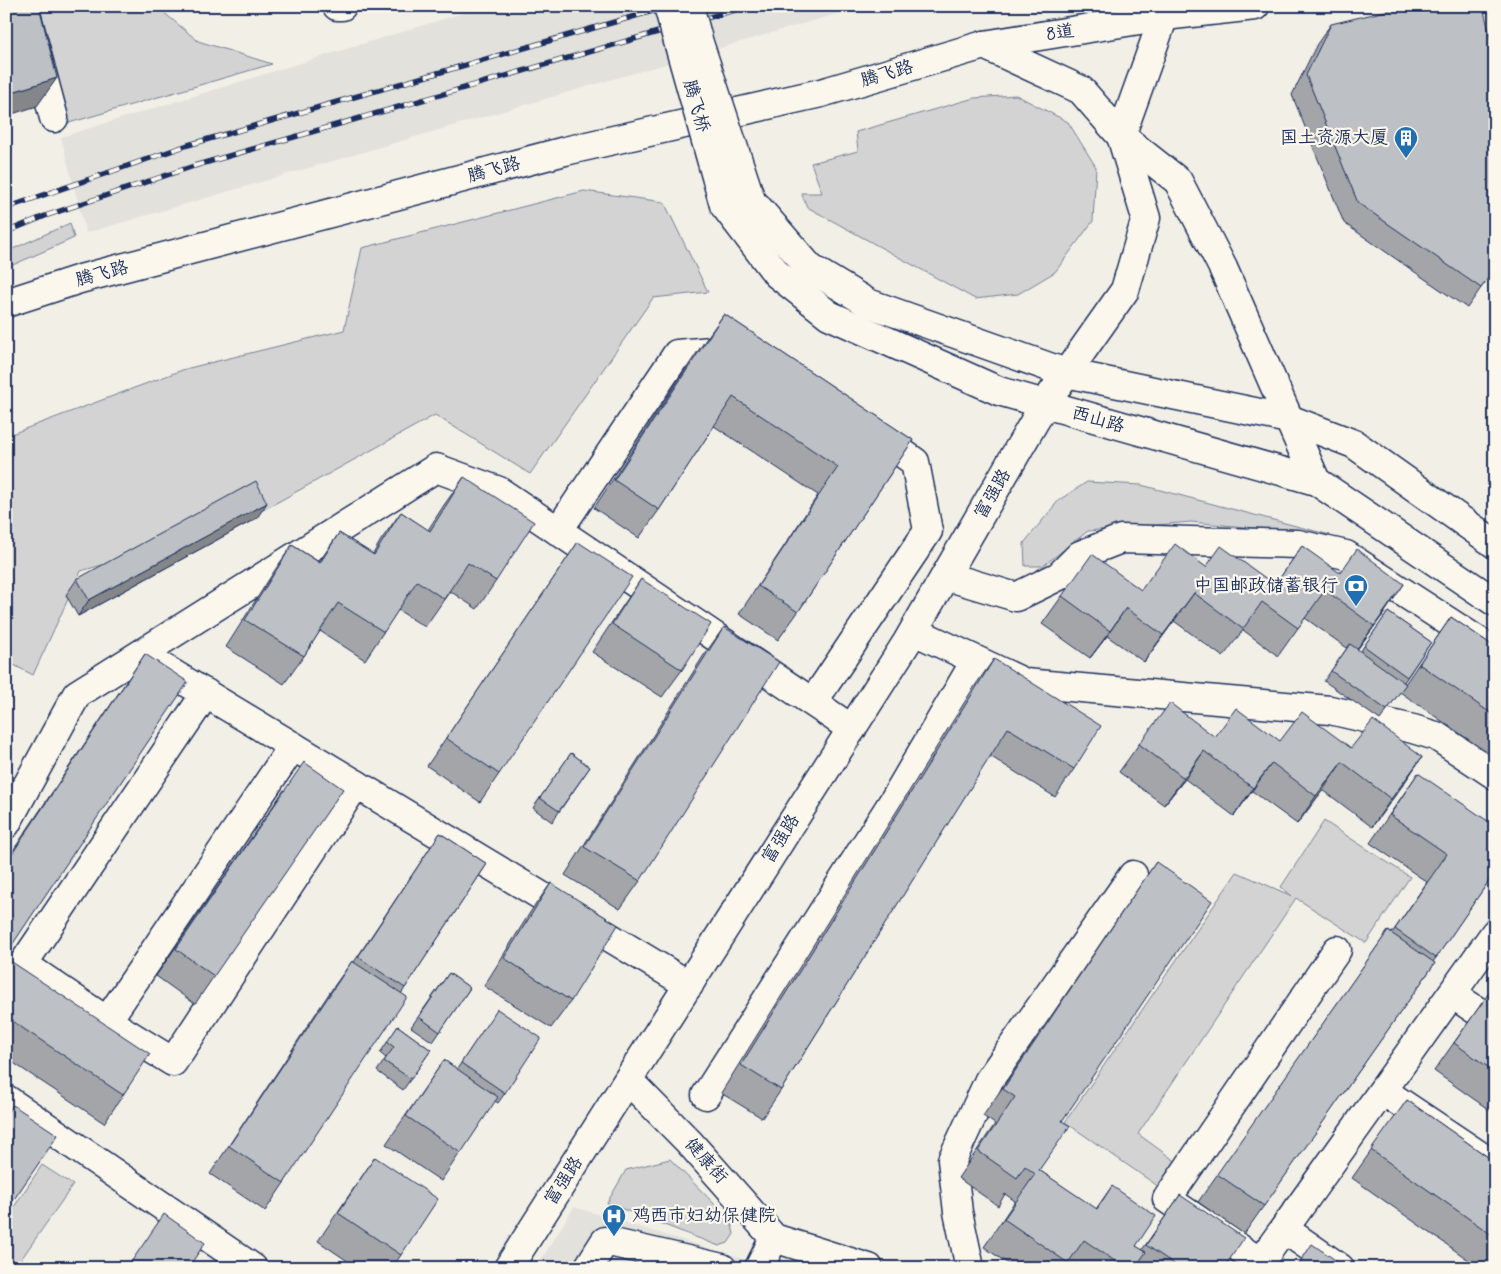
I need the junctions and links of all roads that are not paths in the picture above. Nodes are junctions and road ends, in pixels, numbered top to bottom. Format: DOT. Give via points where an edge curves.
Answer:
graph roads {
  1 [pos="24,6"];
  2 [pos="668,6"];
  3 [pos="690,6"];
  4 [pos="1256,6"];
  5 [pos="1164,16"];
  6 [pos="984,45"];
  7 [pos="54,118"];
  8 [pos="1121,136"];
  9 [pos="724,205"];
  10 [pos="6,303"];
  11 [pos="762,358"];
  12 [pos="1066,373"];
  13 [pos="1044,405"];
  14 [pos="851,418"];
  15 [pos="1289,420"];
  16 [pos="1316,481"];
  17 [pos="558,531"];
  18 [pos="1495,544"];
  19 [pos="946,576"];
  20 [pos="1495,602"];
  21 [pos="914,631"];
  22 [pos="1495,652"];
  23 [pos="140,654"];
  24 [pos="970,670"];
  25 [pos="206,693"];
  26 [pos="813,702"];
  27 [pos="852,729"];
  28 [pos="292,746"];
  29 [pos="1495,775"];
  30 [pos="356,784"];
  31 [pos="6,824"];
  32 [pos="1132,875"];
  33 [pos="1495,933"];
  34 [pos="1337,950"];
  35 [pos="689,985"];
  36 [pos="1452,994"];
  37 [pos="107,1020"];
  38 [pos="1495,1023"];
  39 [pos="628,1080"];
  40 [pos="1383,1091"];
  41 [pos="706,1095"];
  42 [pos="6,1099"];
  43 [pos="1495,1166"];
  44 [pos="1284,1229"];
  45 [pos="774,1238"];
  46 [pos="1258,1265"];
  47 [pos="253,1268"];
  48 [pos="508,1268"];
  49 [pos="588,1268"];
  50 [pos="722,1268"];
  51 [pos="759,1268"];
  52 [pos="869,1268"];
  53 [pos="970,1268"];
  54 [pos="1340,1268"];
  1 -- 7 [label="street"];
  2 -- 9 [label="street, 腾飞桥, bridge"];
  3 -- 12 [label="street, 腾飞桥, bridge" via="699,43 751,200 810,268 868,303"];
  4 -- 5 [label="street, 8道"];
  5 -- 6 [label="street, 8道"];
  5 -- 8 [label="street"];
  6 -- 8 [label="street" via="1082,90"];
  6 -- 10 [label="street, 腾飞路" via="821,93 565,151 80,279"];
  8 -- 12 [label="street, 富强路" via="1146,218 1125,290"];
  8 -- 15 [label="street" via="1178,181 1223,268"];
  9 -- 13 [label="street, 西山路" via="777,274 829,315 999,391"];
  11 -- 17 [label="street" via="746,348 677,354"];
  12 -- 13 [label="street, 富强路"];
  12 -- 15 [label="street"];
  13 -- 16 [label="street, 西山路"];
  13 -- 19 [label="street, 富强路"];
  14 -- 26 [label="street" via="915,462 928,531"];
  15 -- 16 [label="street"];
  15 -- 18 [label="street" via="1354,444"];
  16 -- 20 [label="street, 西山路"];
  17 -- 23 [label="street" via="499,491 436,468"];
  17 -- 26 [label="street"];
  19 -- 21 [label="street, 富强路"];
  19 -- 22 [label="street" via="1016,597 1059,576 1080,555 1121,539 1298,544 1346,555"];
  21 -- 27 [label="street, 富强路"];
  21 -- 29 [label="street" via="1025,683 1330,710 1413,728 1436,736"];
  23 -- 25 [label="street"];
  23 -- 31 [label="street" via="77,694"];
  24 -- 41 [label="street" via="894,800"];
  25 -- 28 [label="street"];
  25 -- 37 [label="street" via="23,964"];
  26 -- 27 [label="street"];
  27 -- 35 [label="street, 富强路"];
  28 -- 30 [label="street"];
  28 -- 37 [label="street"];
  30 -- 35 [label="street"];
  30 -- 37 [label="street" via="172,1062"];
  32 -- 53 [label="street" via="990,1080 952,1160 958,1212"];
  33 -- 36 [label="street"];
  34 -- 46 [label="street" via="1167,1199"];
  35 -- 39 [label="street, 富强路"];
  36 -- 38 [label="street"];
  36 -- 40 [label="street"];
  39 -- 45 [label="street, 健康街" via="689,1142"];
  39 -- 48 [label="street, 富强路"];
  40 -- 43 [label="street"];
  40 -- 44 [label="street"];
  42 -- 47 [label="street"];
  44 -- 46 [label="street"];
  44 -- 54 [label="street"];
  45 -- 51 [label="street"];
  45 -- 52 [label="street"];
  49 -- 50 [label="street" via="605,1241"];
}
